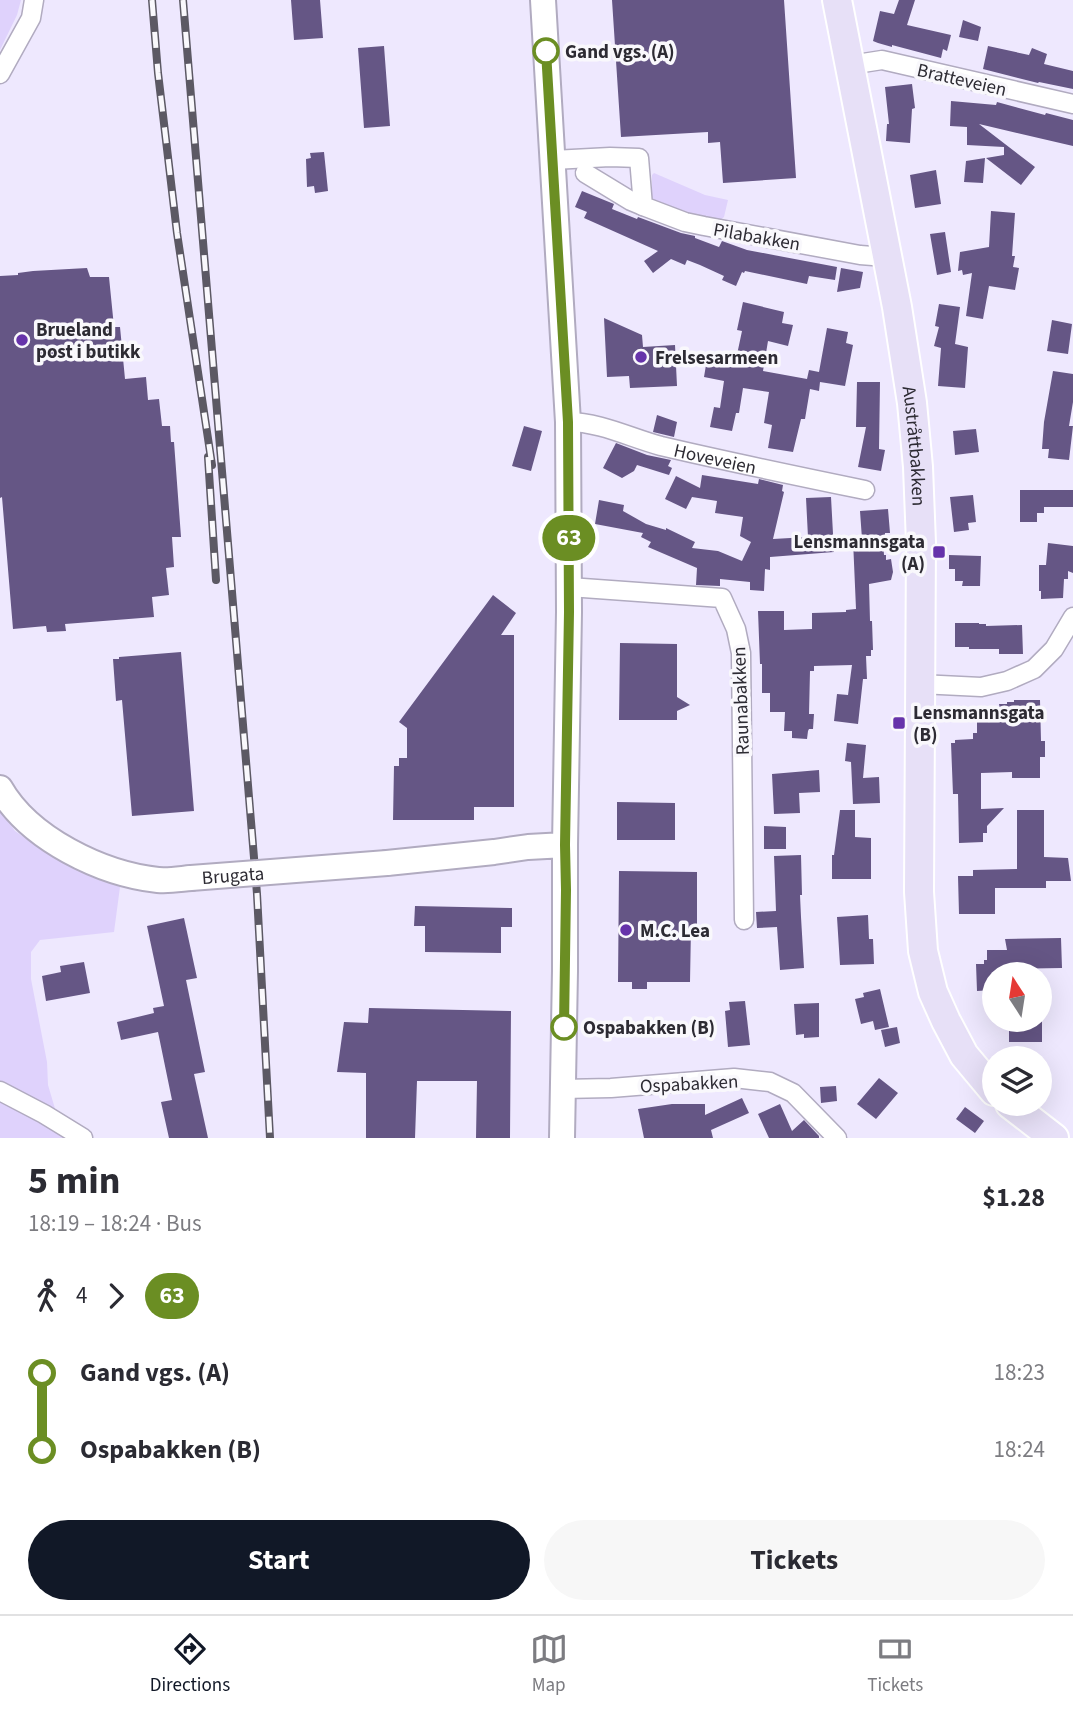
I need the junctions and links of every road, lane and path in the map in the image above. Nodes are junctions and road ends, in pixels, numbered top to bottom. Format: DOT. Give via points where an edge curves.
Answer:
graph roads {
  1 [pos="34,0"];
  2 [pos="543,0"];
  3 [pos="837,0"];
  4 [pos="850,65"];
  5 [pos="0,75"];
  6 [pos="1073,104"];
  7 [pos="553,160"];
  8 [pos="586,173"];
  9 [pos="643,206"];
  10 [pos="873,256"];
  11 [pos="568,422"];
  12 [pos="866,490"];
  13 [pos="569,587"];
  14 [pos="1073,617"];
  15 [pos="920,684"];
  16 [pos="0,788"];
  17 [pos="565,854"];
  18 [pos="744,920"];
  19 [pos="982,1077"];
  20 [pos="562,1089"];
  21 [pos="0,1091"];
  22 [pos="1024,1116"];
  23 [pos="83,1138"];
  24 [pos="562,1138"];
  25 [pos="837,1138"];
  26 [pos="1054,1138"];
  1 -- 5 [label="street" via="31,18"];
  2 -- 7 [label="main road"];
  3 -- 4 [label="main road, Austråttbakken"];
  4 -- 6 [label="street, Bratteveien" via="882,60"];
  4 -- 15 [label="main road, Austråttbakken" via="912,403 921,543"];
  7 -- 9 [label="street" via="639,158"];
  7 -- 11 [label="main road"];
  8 -- 9 [label="street, Pilabakken"];
  9 -- 10 [label="street, Pilabakken" via="695,224"];
  11 -- 12 [label="street, Hoveveien" via="736,464"];
  11 -- 13 [label="main road"];
  13 -- 17 [label="main road"];
  13 -- 18 [label="street, Raunabakken" via="722,598 741,653"];
  14 -- 15 [label="street" via="1054,649 1034,669 1007,681 981,687"];
  15 -- 19 [label="main road, Austråttbakken" via="919,921 925,962 952,1032"];
  16 -- 17 [label="main road, Brugata, bridge" via="46,836 96,864 159,880 387,863 528,846"];
  17 -- 20 [label="main road"];
  20 -- 24 [label="main road"];
  20 -- 25 [label="street, Ospabakken" via="734,1079 770,1082 793,1093"];
  21 -- 23 [label="street"];
  22 -- 26 [label="main road"];
}
